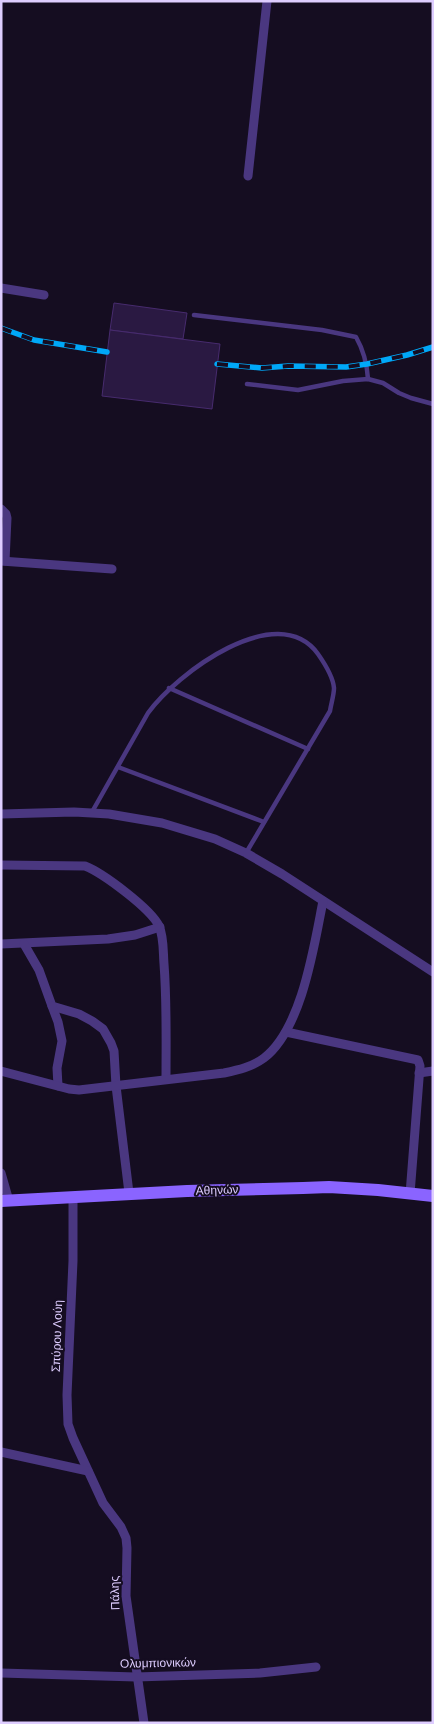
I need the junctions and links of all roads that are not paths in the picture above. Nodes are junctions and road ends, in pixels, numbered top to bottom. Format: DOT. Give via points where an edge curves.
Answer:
graph roads {
  1 [pos="267,1"];
  2 [pos="248,176"];
  3 [pos="1,288"];
  4 [pos="44,295"];
  5 [pos="194,315"];
  6 [pos="368,379"];
  7 [pos="247,384"];
  8 [pos="433,404"];
  9 [pos="1,510"];
  10 [pos="3,561"];
  11 [pos="112,569"];
  12 [pos="169,688"];
  13 [pos="308,749"];
  14 [pos="118,768"];
  15 [pos="92,813"];
  16 [pos="1,814"];
  17 [pos="264,822"];
  18 [pos="246,853"];
  19 [pos="1,865"];
  20 [pos="323,901"];
  21 [pos="160,927"];
  22 [pos="1,944"];
  23 [pos="24,944"];
  24 [pos="433,972"];
  25 [pos="52,1006"];
  26 [pos="286,1032"];
  27 [pos="1,1071"];
  28 [pos="433,1071"];
  29 [pos="419,1073"];
  30 [pos="166,1079"];
  31 [pos="58,1086"];
  32 [pos="116,1086"];
  33 [pos="1,1174"];
  34 [pos="130,1193"];
  35 [pos="410,1194"];
  36 [pos="433,1196"];
  37 [pos="73,1197"];
  38 [pos="5,1201"];
  39 [pos="1,1452"];
  40 [pos="88,1471"];
  41 [pos="316,1667"];
  42 [pos="1,1673"];
  43 [pos="136,1677"];
  44 [pos="144,1723"];
  1 -- 2 [label="street"];
  3 -- 4 [label="street"];
  5 -- 6 [label="lane" via="356,337 367,364"];
  6 -- 7 [label="lane" via="298,390"];
  6 -- 8 [label="lane"];
  9 -- 10 [label="street" via="7,518"];
  10 -- 11 [label="street"];
  12 -- 13 [label="lane"];
  12 -- 13 [label="lane" via="231,646 276,634 298,637 315,650 327,666 334,689 330,711"];
  12 -- 14 [label="lane" via="148,713"];
  13 -- 17 [label="lane"];
  14 -- 15 [label="lane"];
  14 -- 17 [label="lane"];
  15 -- 16 [label="street"];
  15 -- 18 [label="street" via="140,818 181,827"];
  17 -- 18 [label="lane"];
  18 -- 20 [label="street"];
  19 -- 21 [label="street" via="90,867 140,905"];
  20 -- 24 [label="street"];
  20 -- 26 [label="street" via="305,982"];
  21 -- 23 [label="street" via="108,939"];
  21 -- 30 [label="street" via="167,1004"];
  22 -- 23 [label="street"];
  23 -- 25 [label="street" via="39,970"];
  25 -- 31 [label="street" via="62,1041 57,1068"];
  25 -- 32 [label="street" via="79,1014 103,1029 113,1048"];
  26 -- 29 [label="street" via="413,1058 419,1062"];
  26 -- 30 [label="street" via="273,1051 250,1066 224,1073"];
  27 -- 31 [label="street"];
  28 -- 29 [label="street"];
  29 -- 35 [label="street"];
  30 -- 32 [label="street"];
  31 -- 32 [label="street" via="79,1090"];
  32 -- 34 [label="street"];
  33 -- 38 [label="street"];
  34 -- 35 [label="main road, Αθηνών" via="329,1187"];
  34 -- 37 [label="main road, Αθηνών"];
  35 -- 36 [label="main road, Αθηνών"];
  37 -- 38 [label="main road, Αθηνών"];
  37 -- 40 [label="street, Σπύρου Λούη" via="66,1409 68,1424"];
  39 -- 40 [label="street"];
  40 -- 43 [label="street, Πάλης" via="103,1503 126,1538 126,1596"];
  41 -- 43 [label="street, Ολυμπιονικών" via="260,1673"];
  42 -- 43 [label="street, Ολυμπιονικών"];
  43 -- 44 [label="street, Πάλης"];
}
